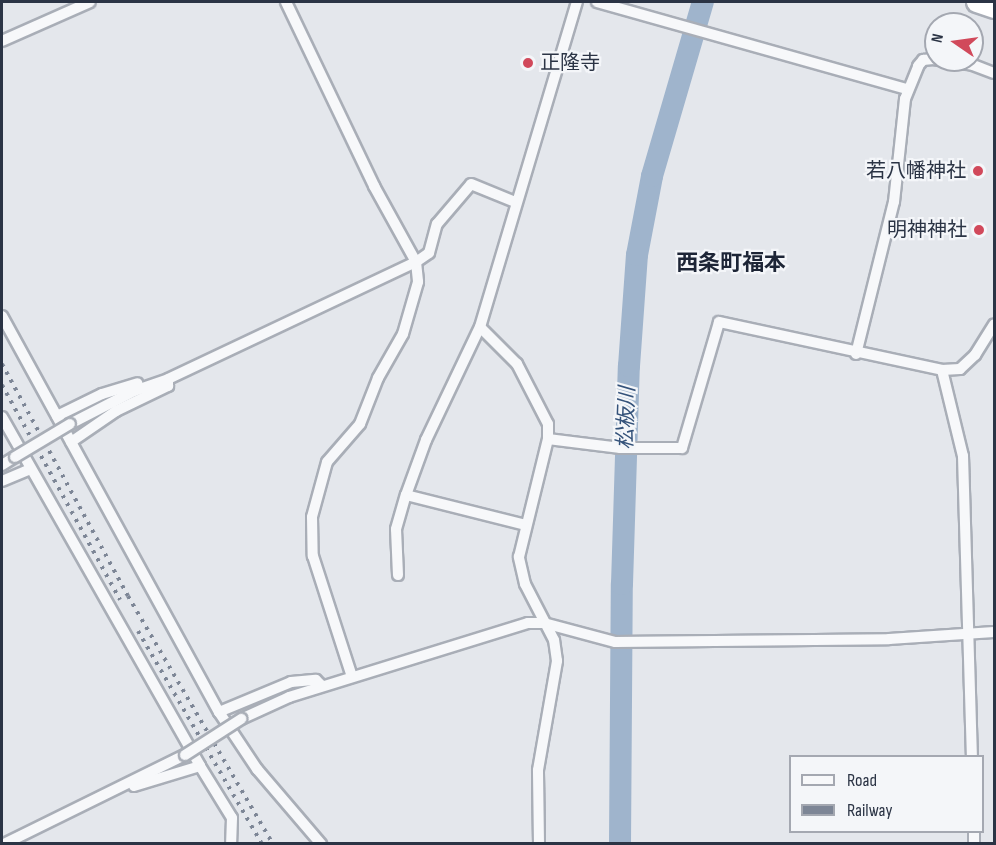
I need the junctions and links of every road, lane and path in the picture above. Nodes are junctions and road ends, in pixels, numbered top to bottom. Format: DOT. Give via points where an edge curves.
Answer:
graph roads {
  1 [pos="90,2"];
  2 [pos="286,2"];
  3 [pos="576,2"];
  4 [pos="597,2"];
  5 [pos="977,2"];
  6 [pos="994,8"];
  7 [pos="2,41"];
  8 [pos="994,73"];
  9 [pos="907,89"];
  10 [pos="515,202"];
  11 [pos="416,262"];
  12 [pos="2,316"];
  13 [pos="994,325"];
  14 [pos="480,327"];
  15 [pos="856,354"];
  16 [pos="942,370"];
  17 [pos="168,379"];
  18 [pos="57,416"];
  19 [pos="2,417"];
  20 [pos="548,439"];
  21 [pos="71,442"];
  22 [pos="2,465"];
  23 [pos="30,469"];
  24 [pos="2,481"];
  25 [pos="406,495"];
  26 [pos="525,525"];
  27 [pos="398,575"];
  28 [pos="544,623"];
  29 [pos="566,630"];
  30 [pos="966,632"];
  31 [pos="994,632"];
  32 [pos="554,640"];
  33 [pos="352,677"];
  34 [pos="322,686"];
  35 [pos="219,712"];
  36 [pos="972,755"];
  37 [pos="200,766"];
  38 [pos="108,794"];
  39 [pos="4,843"];
  40 [pos="231,843"];
  41 [pos="321,843"];
  42 [pos="539,843"];
  1 -- 7 [label="street"];
  2 -- 11 [label="street" via="374,186"];
  3 -- 10 [label="street"];
  4 -- 9 [label="street"];
  5 -- 6 [label="highway"];
  8 -- 9 [label="street" via="973,65 923,60"];
  9 -- 15 [label="street" via="894,202"];
  10 -- 11 [label="street" via="471,184 437,224 429,253"];
  10 -- 14 [label="street"];
  11 -- 17 [label="street"];
  11 -- 33 [label="street" via="418,282 403,334 378,378 360,424 327,462 312,517 313,556"];
  12 -- 18 [label="street"];
  13 -- 16 [label="street" via="975,355 960,369"];
  14 -- 20 [label="street" via="517,364 548,424"];
  14 -- 25 [label="street" via="426,440"];
  15 -- 16 [label="street"];
  15 -- 20 [label="street" via="719,322 682,448 620,448"];
  16 -- 30 [label="street" via="963,456"];
  17 -- 18 [label="street" via="102,394"];
  17 -- 21 [label="street" via="168,386 116,411"];
  17 -- 22 [label="street, bridge" via="134,391 69,424"];
  18 -- 21 [label="street"];
  19 -- 23 [label="street"];
  20 -- 26 [label="street"];
  21 -- 35 [label="street"];
  23 -- 24 [label="street"];
  23 -- 37 [label="street"];
  25 -- 26 [label="street"];
  25 -- 27 [label="street" via="396,529"];
  26 -- 28 [label="street" via="519,557 525,584"];
  28 -- 29 [label="street"];
  28 -- 32 [label="street"];
  28 -- 33 [label="street" via="528,623"];
  29 -- 30 [label="street" via="615,642 889,639"];
  29 -- 32 [label="street"];
  30 -- 31 [label="street"];
  30 -- 36 [label="street"];
  32 -- 42 [label="street" via="557,661 538,770"];
  33 -- 34 [label="street"];
  34 -- 35 [label="street" via="316,680 291,682"];
  34 -- 38 [label="street, bridge" via="241,719 184,755"];
  35 -- 41 [label="street" via="257,769"];
  37 -- 38 [label="street"];
  37 -- 40 [label="street" via="232,818"];
  38 -- 39 [label="street"];
}
